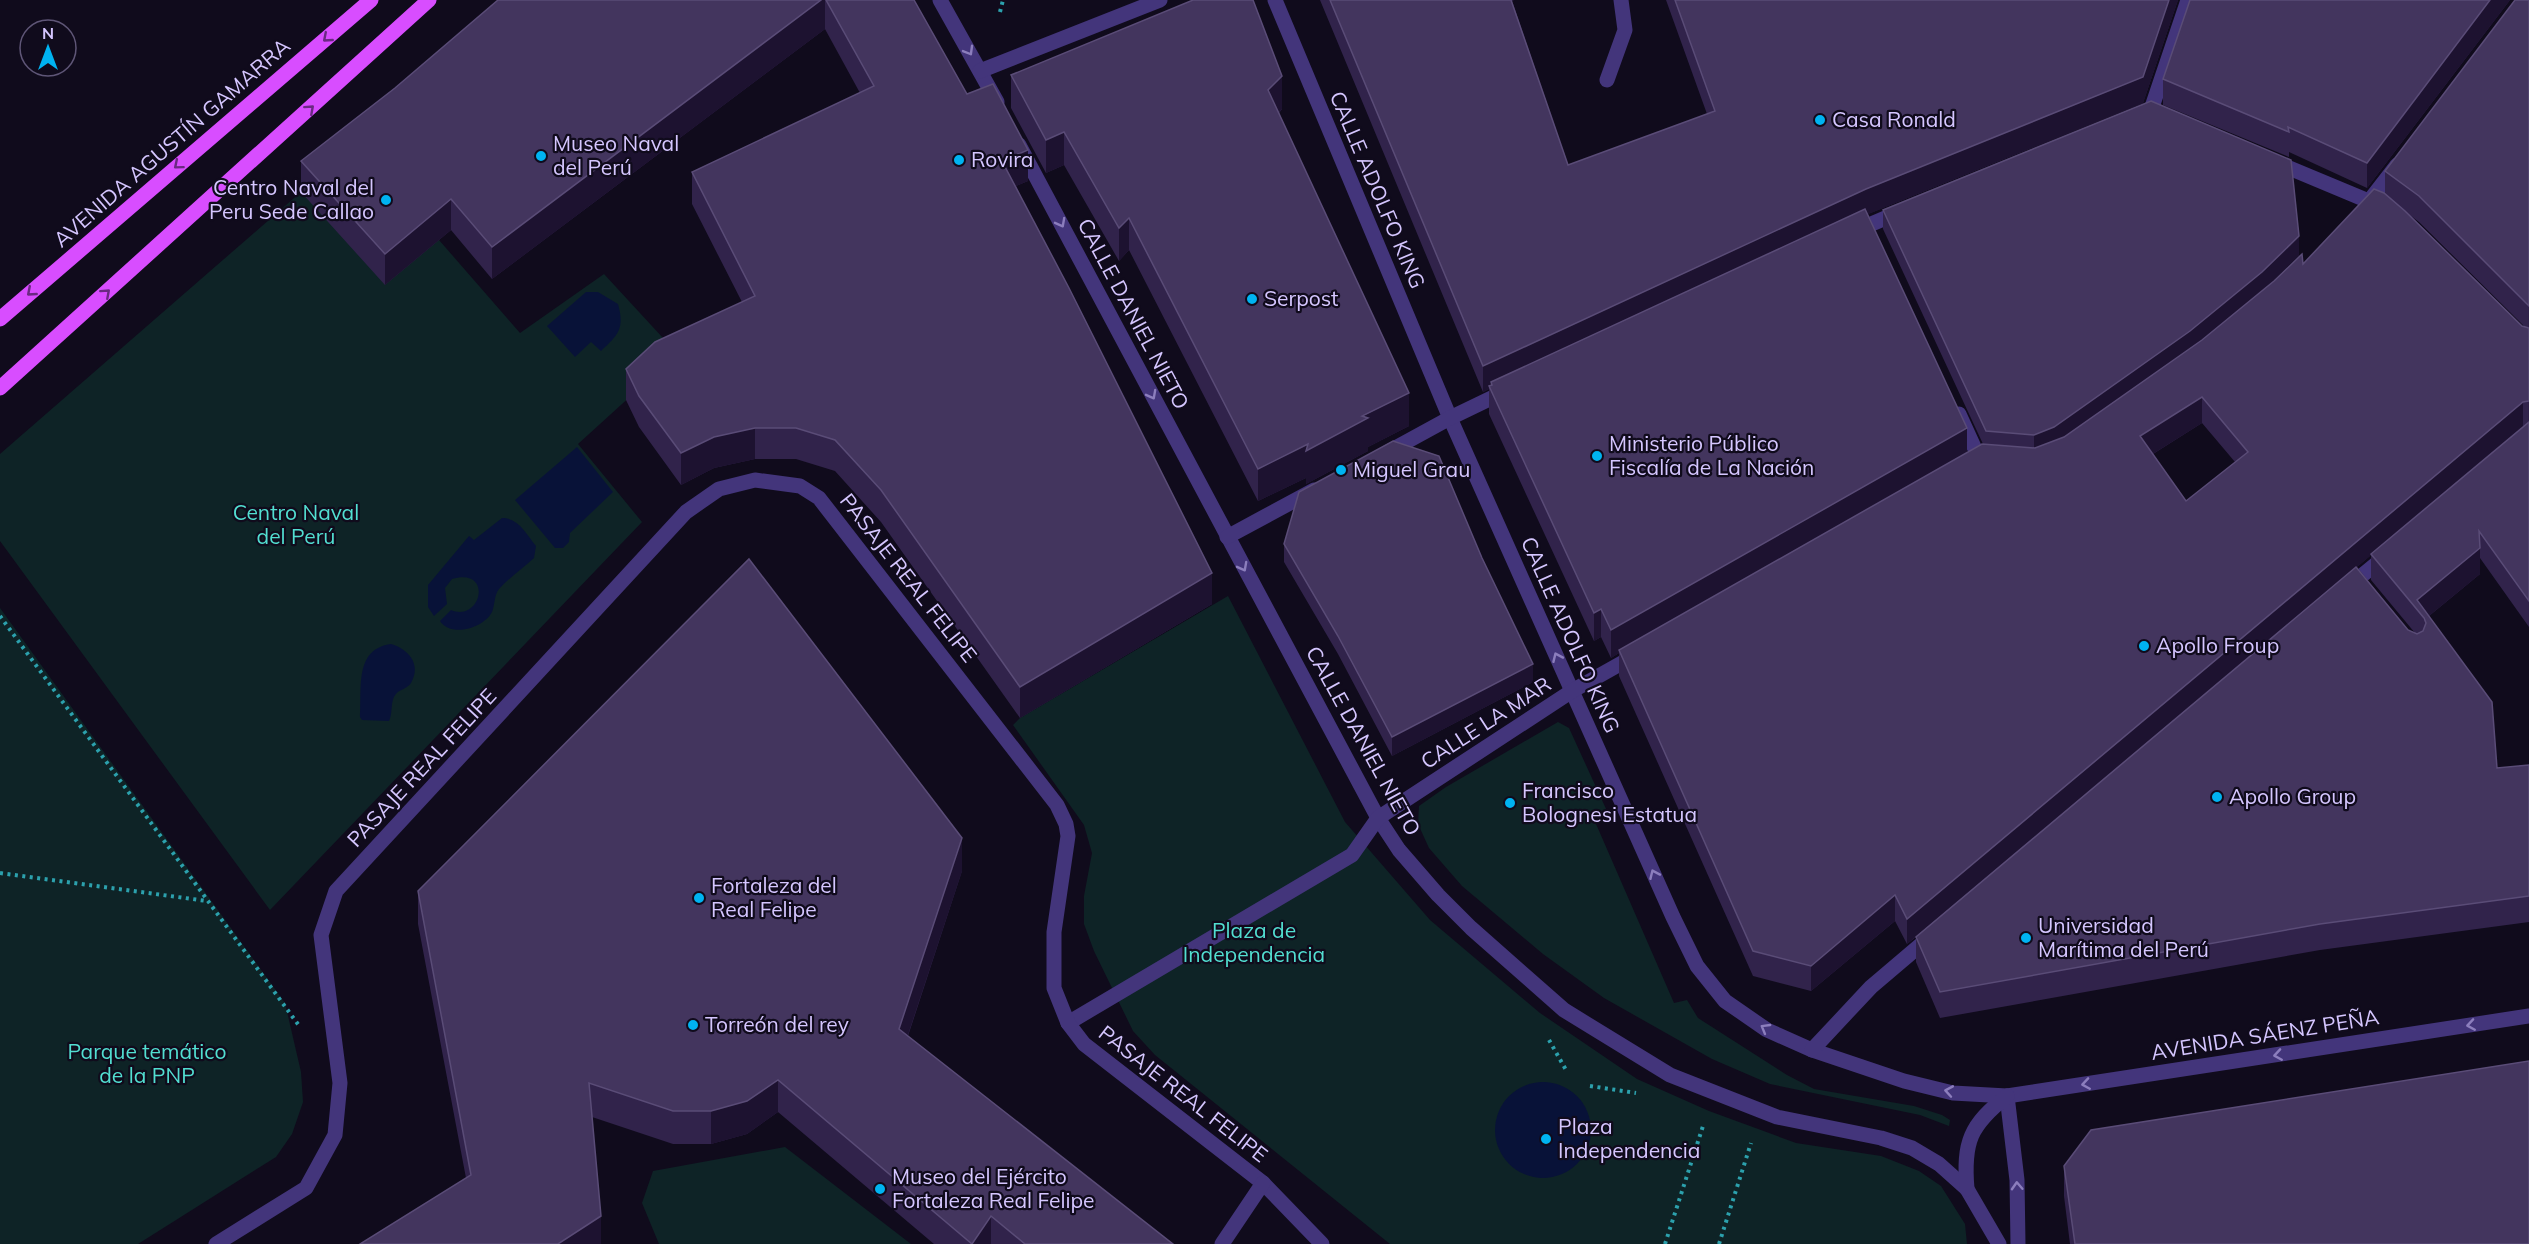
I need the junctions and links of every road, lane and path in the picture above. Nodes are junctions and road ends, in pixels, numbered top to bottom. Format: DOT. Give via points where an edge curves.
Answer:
graph roads {
  1 [pos="371,0"];
  2 [pos="429,0"];
  3 [pos="940,0"];
  4 [pos="1003,0"];
  5 [pos="1160,0"];
  6 [pos="1275,0"];
  7 [pos="1621,0"];
  8 [pos="2188,0"];
  9 [pos="1000,12"];
  10 [pos="980,71"];
  11 [pos="1607,80"];
  12 [pos="1003,114"];
  13 [pos="2129,119"];
  14 [pos="1014,135"];
  15 [pos="2260,156"];
  16 [pos="2404,156"];
  17 [pos="2369,202"];
  18 [pos="1913,206"];
  19 [pos="2389,210"];
  20 [pos="2353,218"];
  21 [pos="1840,237"];
  22 [pos="0,319"];
  23 [pos="1525,383"];
  24 [pos="0,388"];
  25 [pos="1950,396"];
  26 [pos="1450,418"];
  27 [pos="1377,457"];
  28 [pos="1998,462"];
  29 [pos="1325,484"];
  30 [pos="1227,537"];
  31 [pos="2394,548"];
  32 [pos="2358,579"];
  33 [pos="2340,594"];
  34 [pos="2371,594"];
  35 [pos="0,616"];
  36 [pos="1654,645"];
  37 [pos="1572,691"];
  38 [pos="1378,818"];
  39 [pos="0,873"];
  40 [pos="208,901"];
  41 [pos="1944,925"];
  42 [pos="2529,1016"];
  43 [pos="1068,1023"];
  44 [pos="305,1035"];
  45 [pos="1547,1037"];
  46 [pos="1812,1050"];
  47 [pos="1566,1070"];
  48 [pos="1590,1086"];
  49 [pos="1636,1094"];
  50 [pos="2007,1096"];
  51 [pos="1703,1126"];
  52 [pos="1751,1143"];
  53 [pos="1263,1184"];
  54 [pos="1967,1189"];
  55 [pos="216,1244"];
  56 [pos="1221,1244"];
  57 [pos="1322,1244"];
  58 [pos="1665,1244"];
  59 [pos="1719,1244"];
  60 [pos="1999,1244"];
  61 [pos="2018,1244"];
  1 -- 22 [label="main road, AVENIDA AGUSTÍN GAMARRA, one-way"];
  24 -- 2 [label="main road, one-way"];
  3 -- 10 [label="street, one-way"];
  4 -- 9 [label="path"];
  5 -- 10 [label="street"];
  6 -- 26 [label="street, CALLE ADOLFO KING"];
  7 -- 11 [label="street" via="1624,30"];
  8 -- 13 [label="street" via="2156,112"];
  10 -- 12 [label="street"];
  14 -- 30 [label="street, CALLE DANIEL NIETO, one-way"];
  15 -- 17 [label="street"];
  16 -- 17 [label="street"];
  17 -- 19 [label="street"];
  17 -- 20 [label="street"];
  18 -- 21 [label="street" via="1873,229"];
  23 -- 26 [label="street"];
  25 -- 28 [label="street" via="1975,463"];
  26 -- 27 [label="street"];
  37 -- 26 [label="street, CALLE ADOLFO KING, one-way"];
  29 -- 30 [label="street"];
  30 -- 38 [label="street, CALLE DANIEL NIETO, one-way"];
  31 -- 32 [label="street"];
  32 -- 33 [label="street"];
  32 -- 34 [label="street"];
  35 -- 40 [label="path"];
  36 -- 37 [label="street, CALLE LA MAR"];
  37 -- 38 [label="street, CALLE LA MAR"];
  46 -- 37 [label="street, CALLE ADOLFO KING, one-way" via="1767,1030 1725,1001 1697,966"];
  38 -- 43 [label="street" via="1352,855"];
  38 -- 54 [label="street, CALLE DANIEL NIETO" via="1399,850 1438,895 1563,1010 1670,1075 1777,1117 1912,1148 1939,1164"];
  39 -- 40 [label="path"];
  40 -- 44 [label="path"];
  41 -- 46 [label="street" via="1871,987"];
  42 -- 50 [label="street, AVENIDA SÁENZ PEÑA, one-way"];
  43 -- 53 [label="street, PASAJE REAL FELIPE" via="1084,1044"];
  43 -- 55 [label="street, PASAJE REAL FELIPE" via="1054,988 1054,932 1068,836 1057,805 819,498 800,486 778,482 755,480 719,489 686,512 336,891 321,935 340,1083 335,1135 306,1188"];
  45 -- 47 [label="path"];
  50 -- 46 [label="street, CALLE ADOLFO KING, one-way" via="1953,1093"];
  48 -- 49 [label="path"];
  50 -- 54 [label="street" via="1985,1113 1971,1136 1965,1162"];
  61 -- 50 [label="street, one-way" via="2018,1180"];
  51 -- 58 [label="path"];
  52 -- 59 [label="path"];
  53 -- 56 [label="street"];
  53 -- 57 [label="street, PASAJE REAL FELIPE"];
  54 -- 60 [label="street, CALLE DANIEL NIETO"];
}
